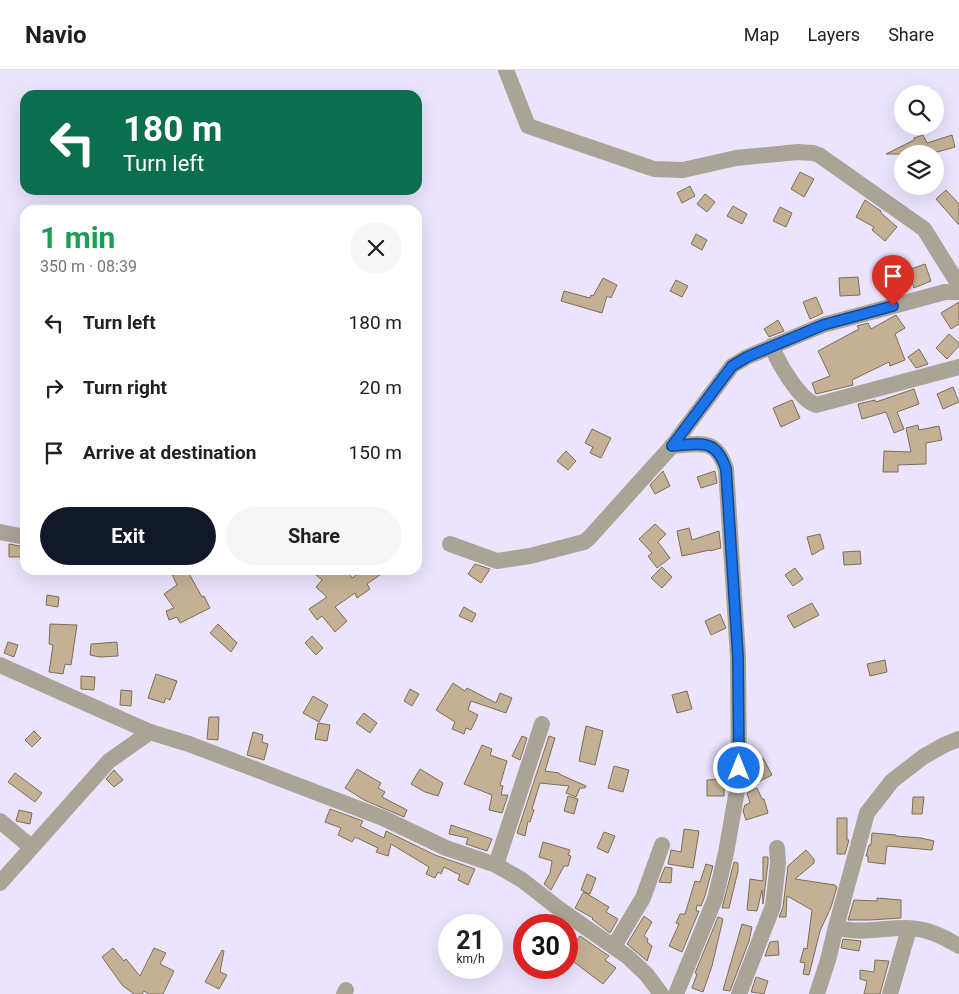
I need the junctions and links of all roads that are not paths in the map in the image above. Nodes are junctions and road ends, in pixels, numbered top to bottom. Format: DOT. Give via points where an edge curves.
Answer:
graph roads {
  1 [pos="506,70"];
  2 [pos="959,285"];
  3 [pos="959,292"];
  4 [pos="772,346"];
  5 [pos="959,367"];
  6 [pos="672,446"];
  7 [pos="0,532"];
  8 [pos="20,536"];
  9 [pos="450,544"];
  10 [pos="0,665"];
  11 [pos="542,724"];
  12 [pos="150,732"];
  13 [pos="959,739"];
  14 [pos="0,821"];
  15 [pos="662,846"];
  16 [pos="32,847"];
  17 [pos="776,848"];
  18 [pos="496,865"];
  19 [pos="0,883"];
  20 [pos="836,927"];
  21 [pos="909,929"];
  22 [pos="614,946"];
  23 [pos="959,946"];
  24 [pos="661,994"];
  25 [pos="676,994"];
  26 [pos="739,994"];
  27 [pos="817,994"];
  28 [pos="890,994"];
  1 -- 2 [label="street" via="528,126 648,168 677,170 736,158 806,152 819,155 924,229"];
  3 -- 4 [label="street" via="945,292 823,325"];
  4 -- 5 [label="street" via="794,384 807,400 816,405"];
  4 -- 6 [label="street" via="732,366"];
  6 -- 9 [label="street" via="584,542 497,561"];
  6 -- 25 [label="street" via="713,446 726,469 740,742 739,779 720,883"];
  7 -- 8 [label="street"];
  10 -- 12 [label="street"];
  11 -- 18 [label="street"];
  12 -- 16 [label="street" via="109,762"];
  12 -- 18 [label="street" via="384,818 446,848"];
  13 -- 20 [label="street" via="923,757 892,781 867,813"];
  14 -- 16 [label="street"];
  15 -- 22 [label="street" via="638,908"];
  16 -- 19 [label="street"];
  17 -- 26 [label="street" via="778,863 773,906"];
  18 -- 22 [label="street"];
  20 -- 21 [label="street" via="852,931"];
  20 -- 27 [label="street"];
  21 -- 23 [label="street" via="926,930"];
  21 -- 28 [label="street"];
  22 -- 24 [label="street" via="638,965"];
}
